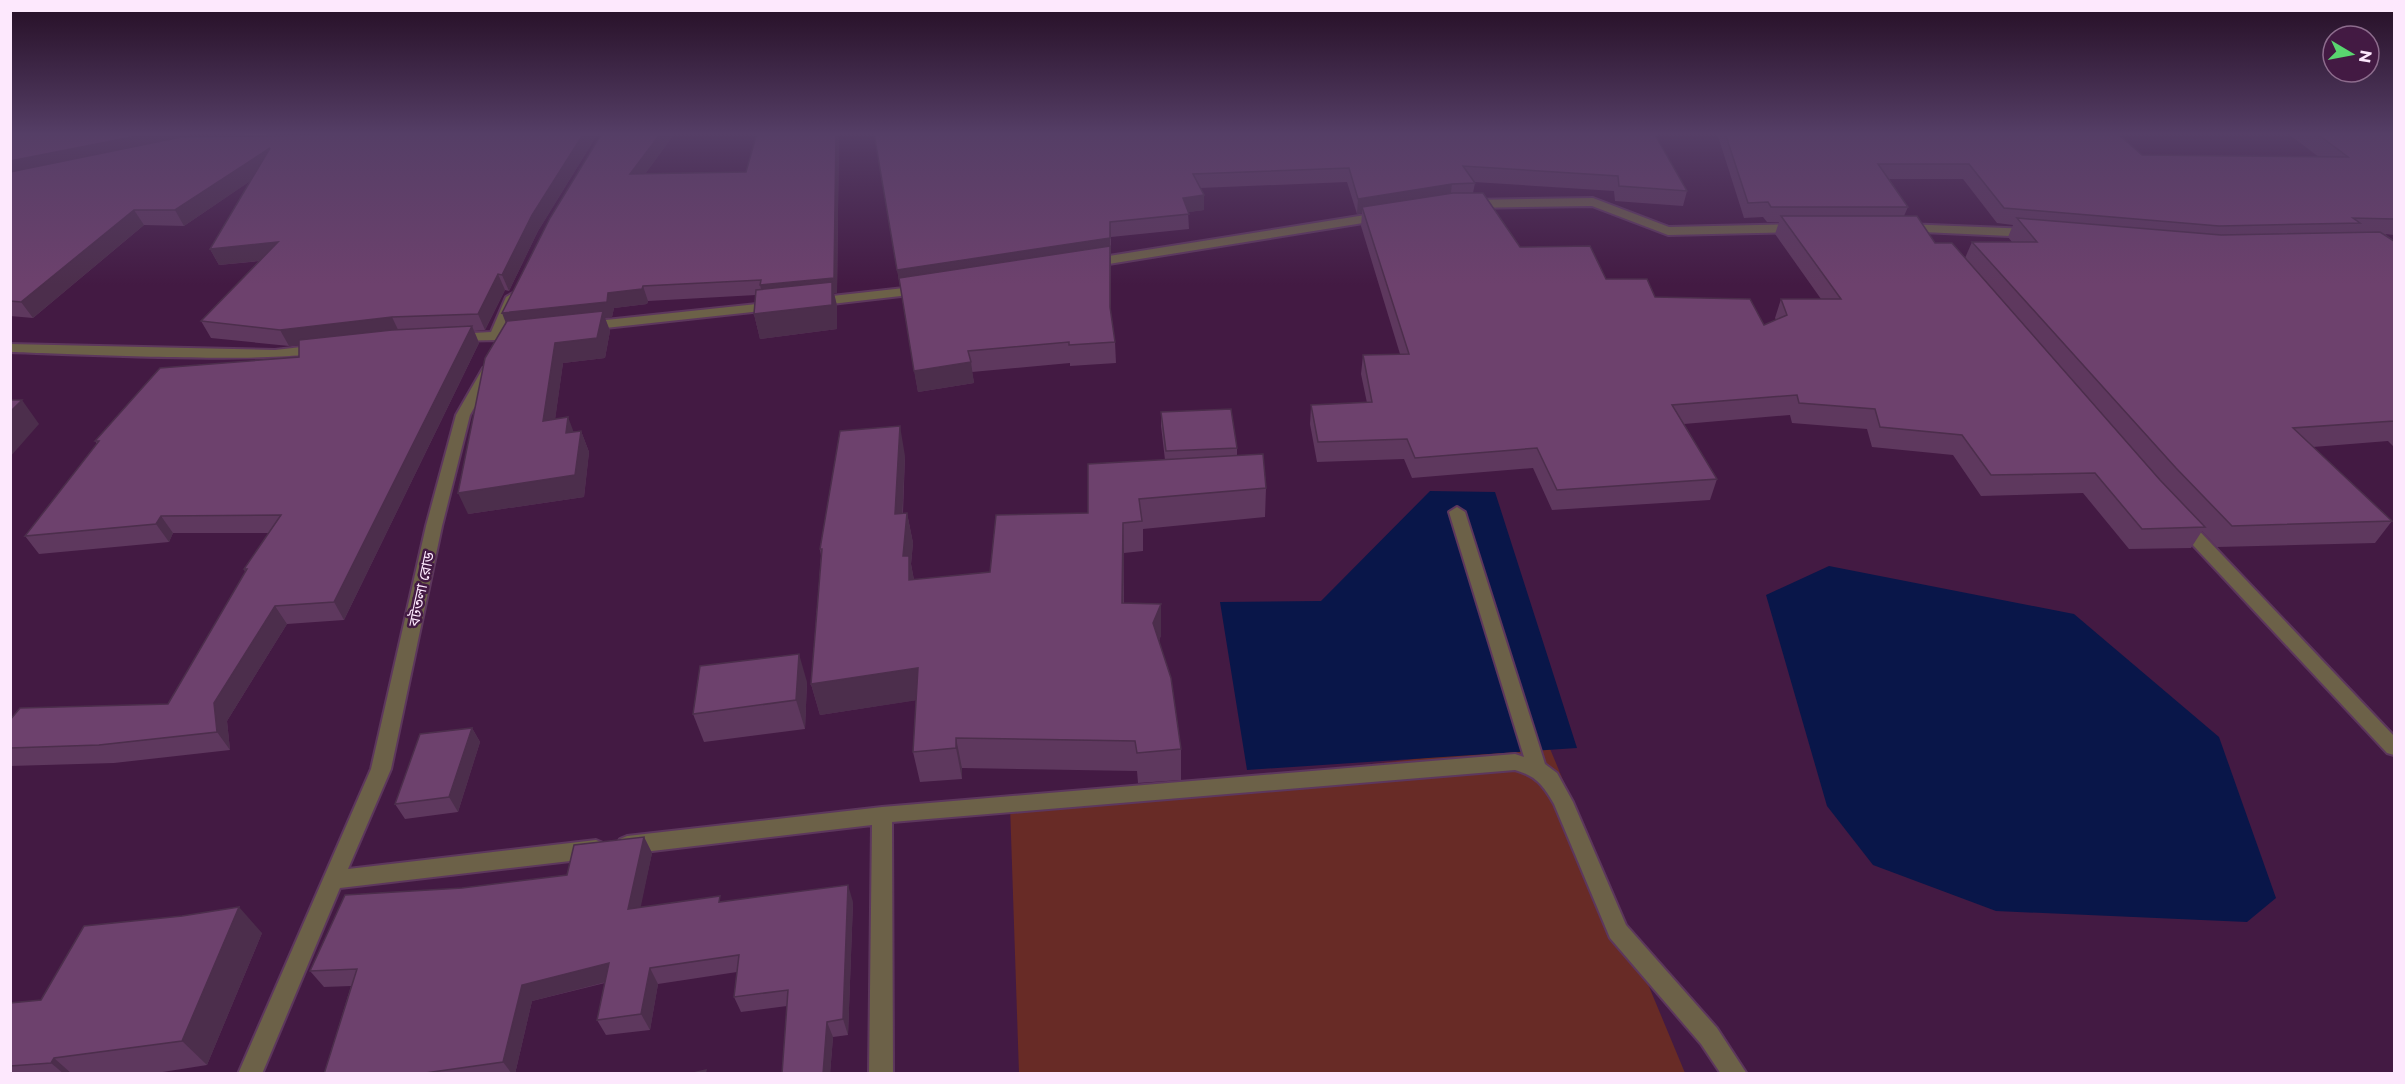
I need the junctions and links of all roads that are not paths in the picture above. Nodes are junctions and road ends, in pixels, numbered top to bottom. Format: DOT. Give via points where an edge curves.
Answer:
graph roads {
  1 [pos="1450,205"];
  2 [pos="1392,214"];
  3 [pos="1816,228"];
  4 [pos="1886,228"];
  5 [pos="1928,230"];
  6 [pos="2050,234"];
  7 [pos="1943,248"];
  8 [pos="1077,265"];
  9 [pos="521,277"];
  10 [pos="936,288"];
  11 [pos="568,328"];
  12 [pos="508,335"];
  13 [pos="443,338"];
  14 [pos="332,347"];
  15 [pos="10,348"];
  16 [pos="1457,512"];
  17 [pos="2171,512"];
  18 [pos="2394,748"];
  19 [pos="1537,768"];
  20 [pos="882,815"];
  21 [pos="334,880"];
  22 [pos="250,1074"];
  23 [pos="881,1074"];
  24 [pos="1735,1074"];
  1 -- 3 [label="street" via="1593,202 1668,231"];
  2 -- 8 [label="street"];
  4 -- 5 [label="street"];
  5 -- 6 [label="street"];
  5 -- 7 [label="street"];
  9 -- 12 [label="street, বটতলা রোড"];
  10 -- 11 [label="street"];
  12 -- 13 [label="street"];
  12 -- 21 [label="street, বটতলা রোড" via="463,415 434,526 381,769"];
  14 -- 15 [label="street" via="275,354"];
  16 -- 19 [label="street"];
  17 -- 18 [label="street"];
  19 -- 20 [label="street" via="1515,762"];
  19 -- 24 [label="street" via="1550,779 1563,802 1618,931 1709,1036"];
  20 -- 21 [label="street"];
  20 -- 23 [label="street"];
  21 -- 22 [label="street, বটতলা রোড"];
}
